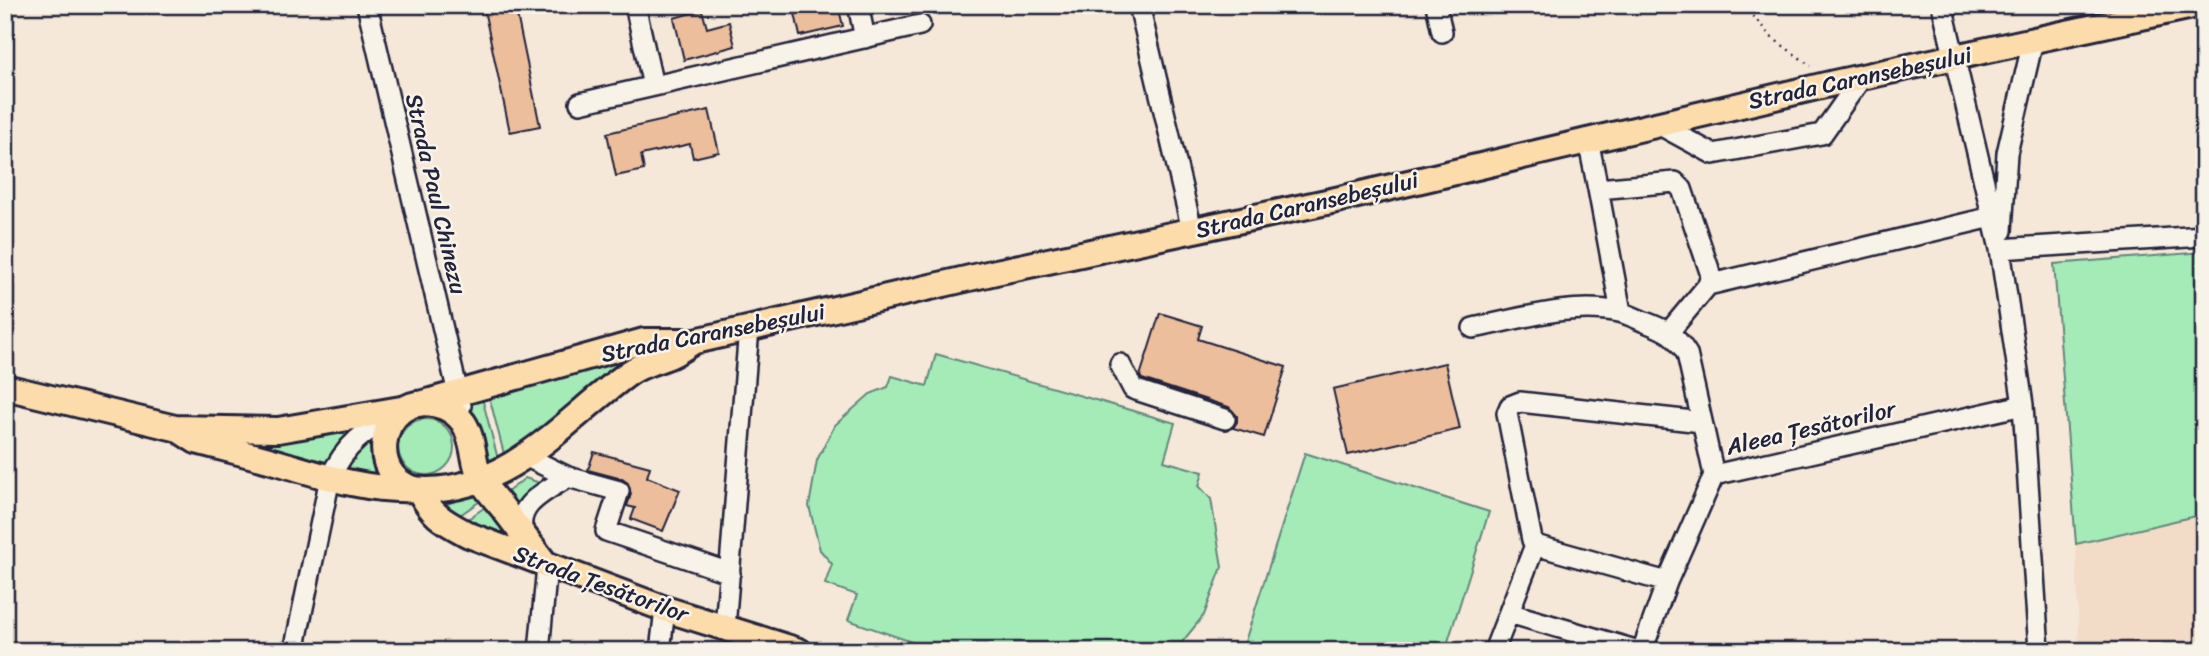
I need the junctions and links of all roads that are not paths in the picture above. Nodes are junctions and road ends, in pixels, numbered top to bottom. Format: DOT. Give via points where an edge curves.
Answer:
graph roads {
  1 [pos="367,5"];
  2 [pos="635,5"];
  3 [pos="858,5"];
  4 [pos="1139,5"];
  5 [pos="1436,5"];
  6 [pos="1942,5"];
  7 [pos="2197,5"];
  8 [pos="920,25"];
  9 [pos="1442,32"];
  10 [pos="865,38"];
  11 [pos="2033,41"];
  12 [pos="1955,57"];
  13 [pos="1862,77"];
  14 [pos="653,86"];
  15 [pos="580,103"];
  16 [pos="1656,123"];
  17 [pos="1588,140"];
  18 [pos="1598,189"];
  19 [pos="1992,217"];
  20 [pos="1192,230"];
  21 [pos="2204,236"];
  22 [pos="2000,249"];
  23 [pos="1708,285"];
  24 [pos="1621,312"];
  25 [pos="749,328"];
  26 [pos="1473,328"];
  27 [pos="1669,332"];
  28 [pos="695,341"];
  29 [pos="1120,364"];
  30 [pos="5,387"];
  31 [pos="457,393"];
  32 [pos="2023,405"];
  33 [pos="408,409"];
  34 [pos="1225,419"];
  35 [pos="1702,422"];
  36 [pos="175,428"];
  37 [pos="469,439"];
  38 [pos="527,457"];
  39 [pos="1714,475"];
  40 [pos="568,477"];
  41 [pos="330,478"];
  42 [pos="481,481"];
  43 [pos="425,489"];
  44 [pos="524,536"];
  45 [pos="1535,545"];
  46 [pos="547,566"];
  47 [pos="730,573"];
  48 [pos="1667,582"];
  49 [pos="664,609"];
  50 [pos="1509,613"];
  51 [pos="725,628"];
  52 [pos="294,651"];
  53 [pos="539,651"];
  54 [pos="660,651"];
  55 [pos="799,651"];
  56 [pos="1494,651"];
  57 [pos="1640,651"];
  58 [pos="2039,651"];
  1 -- 31 [label="street, Strada Paul Chinezu"];
  2 -- 14 [label="street"];
  3 -- 10 [label="street"];
  4 -- 20 [label="street"];
  5 -- 9 [label="street"];
  6 -- 12 [label="street"];
  7 -- 11 [label="main road, Strada Caransebeșului"];
  8 -- 10 [label="street"];
  10 -- 14 [label="street"];
  11 -- 12 [label="main road, Strada Caransebeșului"];
  11 -- 22 [label="street" via="2007,153"];
  12 -- 13 [label="main road, Strada Caransebeșului"];
  12 -- 19 [label="street"];
  13 -- 16 [label="main road, Strada Caransebeșului"];
  13 -- 16 [label="street" via="1822,134 1713,154"];
  14 -- 15 [label="street"];
  16 -- 17 [label="main road, Strada Caransebeșului"];
  17 -- 18 [label="street"];
  17 -- 20 [label="main road, Strada Caransebeșului"];
  18 -- 23 [label="street" via="1675,182 1682,189 1711,275"];
  18 -- 24 [label="street"];
  19 -- 22 [label="street"];
  19 -- 23 [label="street"];
  20 -- 25 [label="main road, Strada Caransebeșului"];
  21 -- 22 [label="street"];
  22 -- 32 [label="street"];
  23 -- 27 [label="street"];
  24 -- 26 [label="street" via="1559,311"];
  24 -- 27 [label="street"];
  25 -- 28 [label="main road, Strada Caransebeșului"];
  25 -- 47 [label="street"];
  27 -- 35 [label="street" via="1687,354"];
  28 -- 31 [label="main road, Strada Caransebeșului" via="644,341"];
  28 -- 38 [label="main road" via="632,371"];
  29 -- 34 [label="street" via="1133,389"];
  30 -- 36 [label="main road"];
  31 -- 33 [label="main road, Strada Caransebeșului"];
  31 -- 37 [label="street, Strada Paul Chinezu"];
  32 -- 39 [label="street, Aleea Țesătorilor"];
  32 -- 58 [label="street"];
  33 -- 36 [label="main road, Strada Caransebeșului" via="278,429"];
  33 -- 37 [label="main road" via="432,404 444,407 463,422"];
  33 -- 41 [label="street" via="373,426 354,442"];
  33 -- 43 [label="main road" via="385,434 384,457 395,478"];
  35 -- 39 [label="street"];
  35 -- 45 [label="street" via="1514,403 1507,420"];
  36 -- 41 [label="main road" via="196,441"];
  37 -- 42 [label="main road"];
  37 -- 43 [label="main road" via="469,458 463,471 454,481"];
  38 -- 40 [label="street"];
  38 -- 42 [label="main road"];
  39 -- 48 [label="street, Aleea Țesătorilor"];
  40 -- 44 [label="street" via="530,503 521,519"];
  40 -- 47 [label="street" via="619,491 606,531"];
  41 -- 43 [label="main road" via="368,487"];
  41 -- 52 [label="street"];
  42 -- 43 [label="main road"];
  42 -- 44 [label="main road"];
  43 -- 46 [label="main road, Strada Țesătorilor" via="428,508 442,520"];
  44 -- 46 [label="main road"];
  45 -- 48 [label="street"];
  45 -- 50 [label="street"];
  46 -- 49 [label="main road, Strada Țesătorilor"];
  46 -- 53 [label="street"];
  47 -- 51 [label="street"];
  48 -- 57 [label="street, Aleea Țesătorilor"];
  49 -- 51 [label="main road, Strada Țesătorilor"];
  49 -- 54 [label="street"];
  50 -- 56 [label="street"];
  50 -- 57 [label="street"];
  51 -- 55 [label="main road, Strada Țesătorilor"];
}
